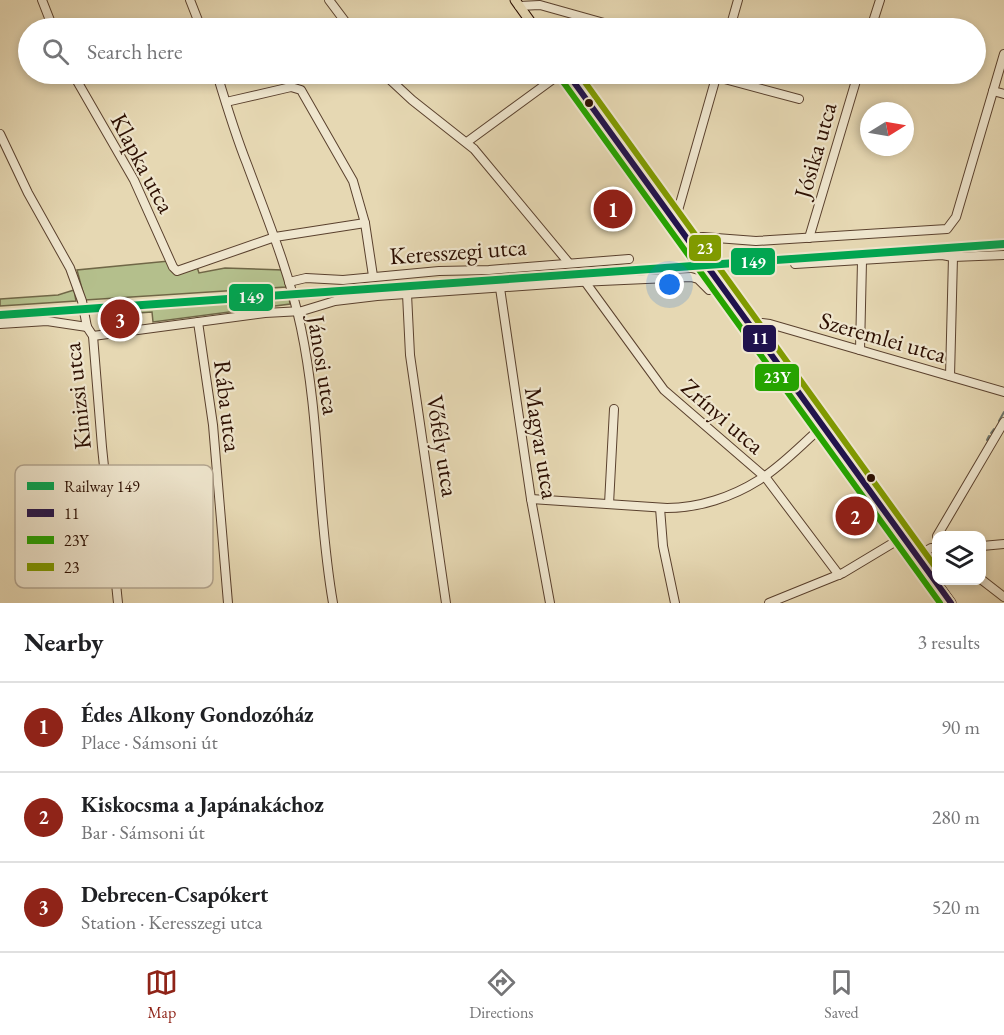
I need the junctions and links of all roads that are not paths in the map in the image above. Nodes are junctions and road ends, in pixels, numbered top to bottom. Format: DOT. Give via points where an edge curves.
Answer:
graph roads {
  1 [pos="42,0"];
  2 [pos="190,0"];
  3 [pos="329,0"];
  4 [pos="738,0"];
  5 [pos="880,0"];
  6 [pos="517,3"];
  7 [pos="49,18"];
  8 [pos="197,18"];
  9 [pos="342,18"];
  10 [pos="528,18"];
  11 [pos="587,18"];
  12 [pos="733,18"];
  13 [pos="874,18"];
  14 [pos="1004,54"];
  15 [pos="79,84"];
  16 [pos="220,84"];
  17 [pos="395,84"];
  18 [pos="546,84"];
  19 [pos="575,84"];
  20 [pos="714,84"];
  21 [pos="748,84"];
  22 [pos="855,84"];
  23 [pos="993,91"];
  24 [pos="1004,94"];
  25 [pos="799,99"];
  26 [pos="226,102"];
  27 [pos="0,134"];
  28 [pos="467,142"];
  29 [pos="675,221"];
  30 [pos="365,223"];
  31 [pos="275,237"];
  32 [pos="687,238"];
  33 [pos="809,238"];
  34 [pos="1004,255"];
  35 [pos="953,256"];
  36 [pos="629,259"];
  37 [pos="862,261"];
  38 [pos="568,262"];
  39 [pos="795,264"];
  40 [pos="373,276"];
  41 [pos="289,282"];
  42 [pos="586,283"];
  43 [pos="722,286"];
  44 [pos="500,288"];
  45 [pos="407,294"];
  46 [pos="297,311"];
  47 [pos="198,322"];
  48 [pos="0,324"];
  49 [pos="87,327"];
  50 [pos="753,328"];
  51 [pos="93,336"];
  52 [pos="860,350"];
  53 [pos="950,376"];
  54 [pos="1004,392"];
  55 [pos="614,409"];
  56 [pos="1004,422"];
  57 [pos="823,426"];
  58 [pos="103,465"];
  59 [pos="765,476"];
  60 [pos="531,499"];
  61 [pos="609,504"];
  62 [pos="660,508"];
  63 [pos="940,531"];
  64 [pos="903,537"];
  65 [pos="1004,544"];
  66 [pos="986,546"];
  67 [pos="932,549"];
  68 [pos="917,556"];
  69 [pos="839,575"];
  70 [pos="986,584"];
  71 [pos="116,588"];
  72 [pos="1004,597"];
  73 [pos="118,603"];
  74 [pos="228,603"];
  75 [pos="333,603"];
  76 [pos="446,603"];
  77 [pos="550,603"];
  78 [pos="675,603"];
  79 [pos="769,603"];
  80 [pos="951,603"];
  1 -- 7 [label="street"];
  2 -- 8 [label="street"];
  3 -- 9 [label="street"];
  4 -- 12 [label="street"];
  5 -- 13 [label="street"];
  6 -- 10 [label="main road"];
  6 -- 11 [label="street" via="539,4"];
  14 -- 23 [label="street"];
  15 -- 31 [label="street, Klapka utca" via="134,180 177,271"];
  16 -- 26 [label="street, Jánosi utca"];
  17 -- 28 [label="street"];
  18 -- 28 [label="street"];
  19 -- 29 [label="main road"];
  20 -- 29 [label="street"];
  21 -- 25 [label="street"];
  22 -- 33 [label="street, Jósika utca"];
  23 -- 24 [label="street"];
  23 -- 33 [label="street" via="957,214 947,229"];
  26 -- 30 [label="street" via="298,88 349,173"];
  26 -- 31 [label="street, Jánosi utca"];
  27 -- 49 [label="street, Kinizsi utca" via="70,268"];
  28 -- 38 [label="street"];
  29 -- 32 [label="main road"];
  30 -- 31 [label="street"];
  30 -- 40 [label="street"];
  31 -- 41 [label="street, Jánosi utca"];
  32 -- 33 [label="street"];
  32 -- 43 [label="main road"];
  34 -- 35 [label="street"];
  35 -- 37 [label="street"];
  35 -- 53 [label="street"];
  36 -- 38 [label="street, Keresszegi utca"];
  37 -- 39 [label="street"];
  37 -- 52 [label="street"];
  38 -- 40 [label="street, Keresszegi utca"];
  40 -- 41 [label="street, Keresszegi utca"];
  41 -- 46 [label="street, Jánosi utca"];
  42 -- 43 [label="street, Keresszegi utca" via="691,277 710,290"];
  42 -- 44 [label="street, Keresszegi utca"];
  42 -- 59 [label="street, Zrínyi utca" via="670,397"];
  43 -- 50 [label="main road"];
  44 -- 45 [label="street, Keresszegi utca"];
  44 -- 60 [label="street, Magyar utca"];
  45 -- 46 [label="street, Keresszegi utca" via="350,299"];
  45 -- 76 [label="street, Vőfély utca" via="410,355"];
  46 -- 47 [label="street, Keresszegi utca"];
  46 -- 75 [label="street, Jánosi utca" via="310,378"];
  47 -- 51 [label="street, Keresszegi utca"];
  47 -- 74 [label="street, Rába utca" via="213,425"];
  48 -- 49 [label="street" via="43,320"];
  49 -- 51 [label="street, Kinizsi utca"];
  50 -- 52 [label="street, Szeremlei utca" via="764,323"];
  50 -- 57 [label="main road"];
  51 -- 58 [label="street, Kinizsi utca"];
  52 -- 53 [label="street, Szeremlei utca"];
  53 -- 54 [label="street, Szeremlei utca"];
  55 -- 61 [label="street"];
  56 -- 63 [label="street"];
  57 -- 59 [label="street"];
  57 -- 64 [label="main road"];
  59 -- 62 [label="street" via="714,500"];
  59 -- 69 [label="street, Zrínyi utca"];
  60 -- 61 [label="street"];
  60 -- 77 [label="street, Magyar utca"];
  61 -- 62 [label="street"];
  62 -- 78 [label="street"];
  64 -- 68 [label="main road"];
  64 -- 69 [label="street"];
  65 -- 66 [label="street"];
  67 -- 68 [label="street"];
  68 -- 80 [label="main road"];
  69 -- 79 [label="street"];
  70 -- 72 [label="street"];
  71 -- 73 [label="street, Kinizsi utca"];
}
